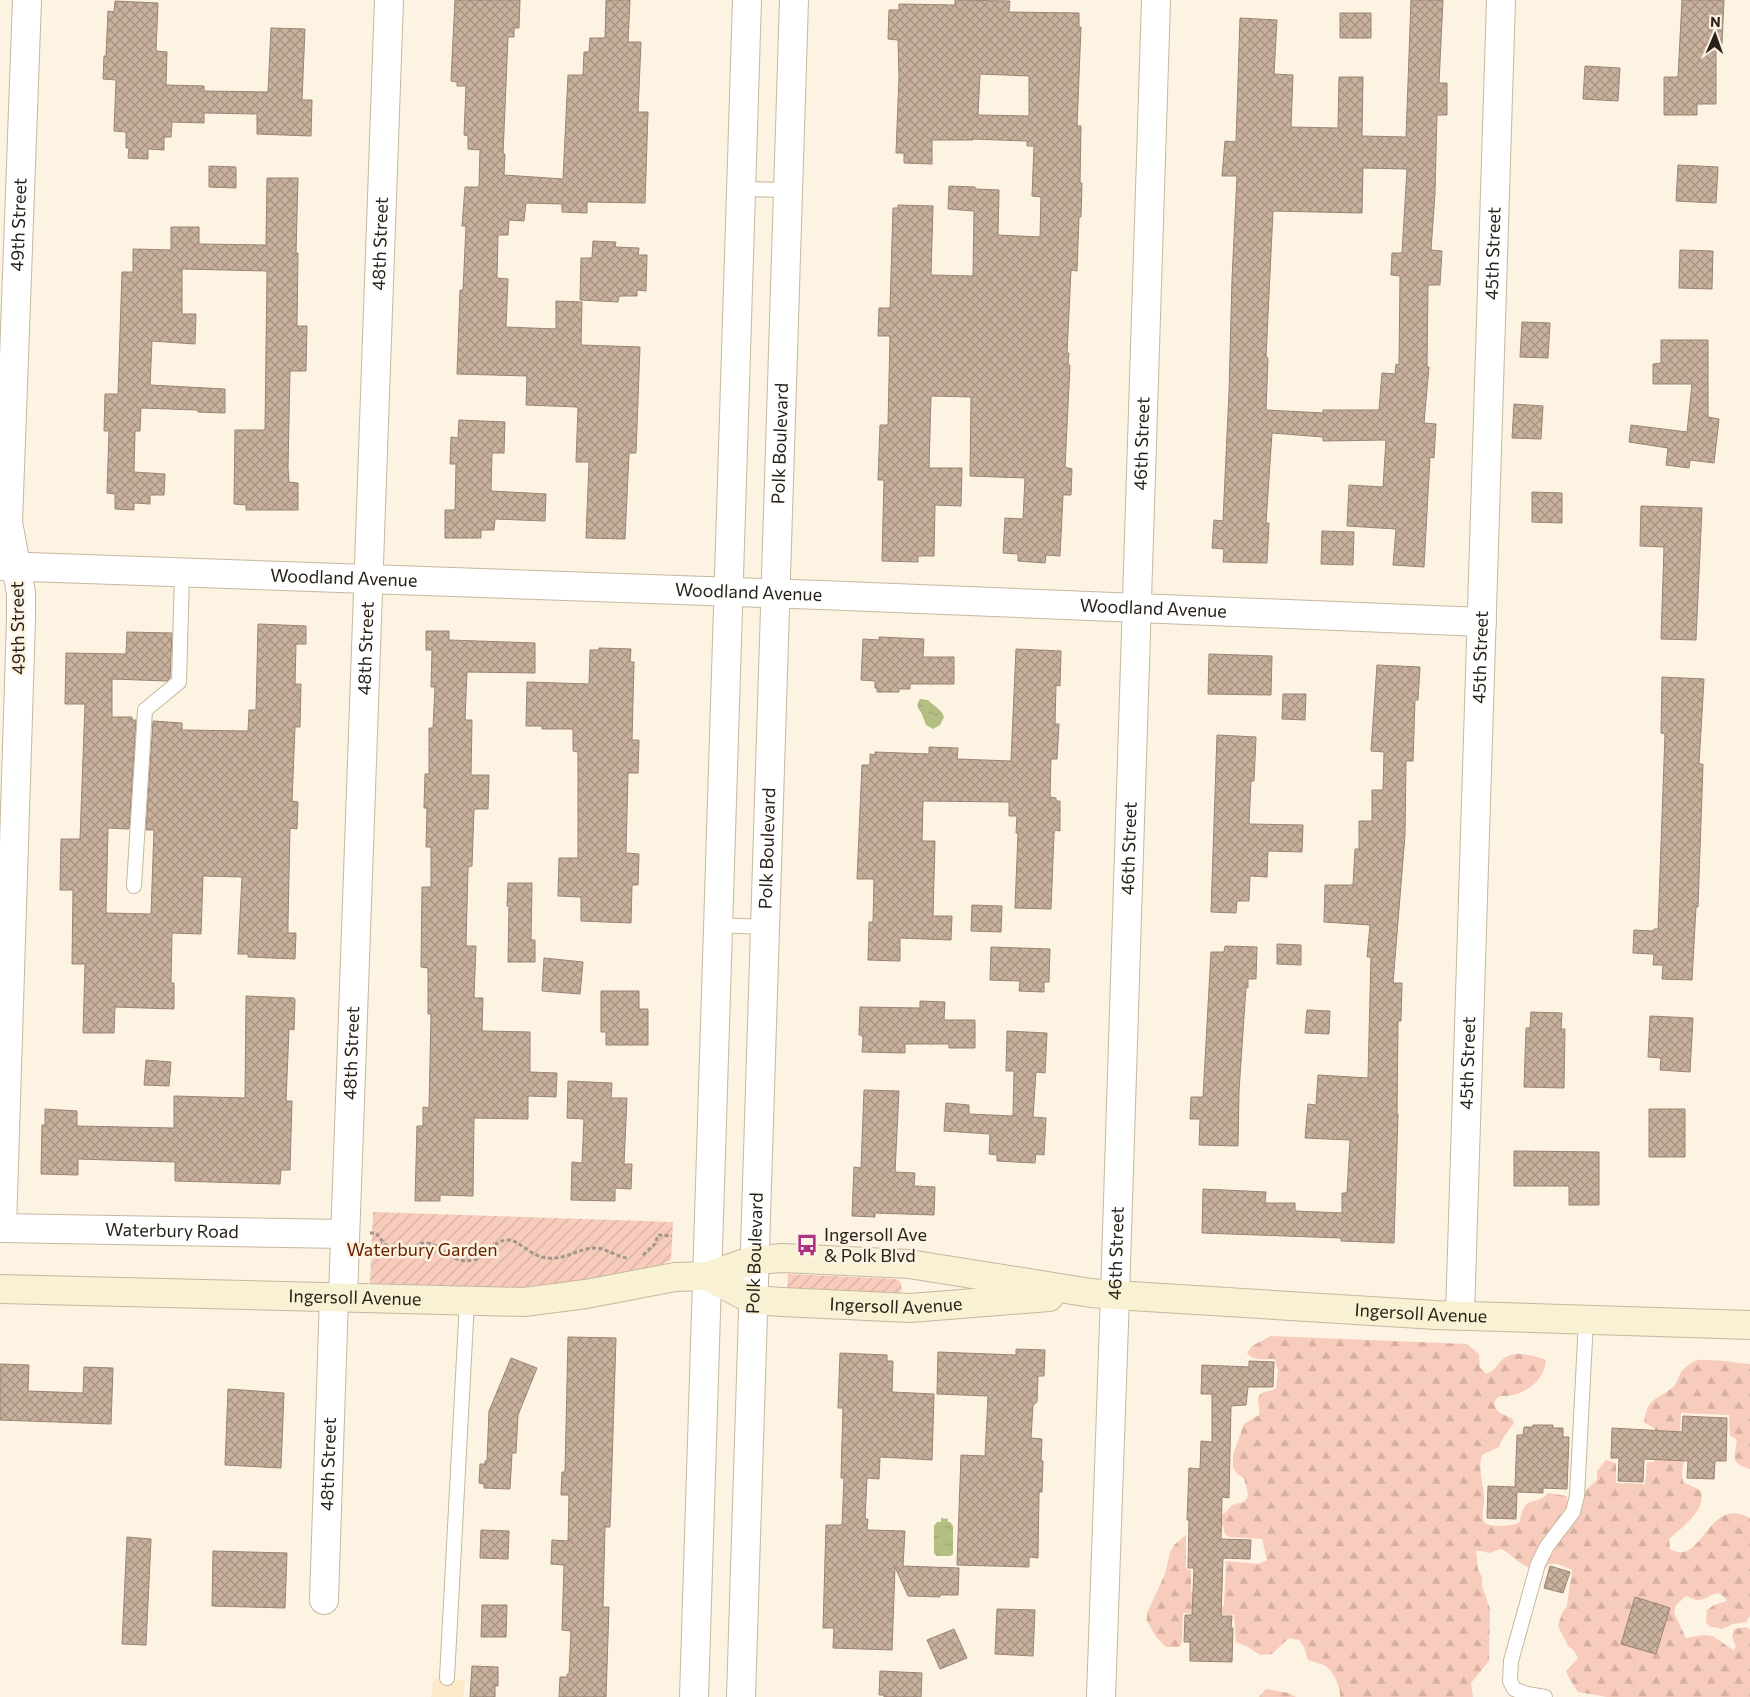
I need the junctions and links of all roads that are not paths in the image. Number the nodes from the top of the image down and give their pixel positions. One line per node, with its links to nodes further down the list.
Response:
1 (27, 0): 9 (street, 49th Street)
2 (389, 0): 12 (street, 48th Street)
3 (747, 0): 7 (street)
4 (794, 0): 8 (street, Polk Boulevard)
5 (1156, 0): 15 (street, 46th Street)
6 (1502, 0): 16 (street, 45th Street)
7 (741, 189): 8 (lane); 13 (street)
8 (788, 190): 14 (street, Polk Boulevard)
9 (4, 519): 10 (street, 49th Street)
10 (7, 566): 11 (street, Woodland Avenue); 20 (street, 49th Street)
11 (182, 573): 12 (street, Woodland Avenue); 17 (lane)
12 (368, 579): 13 (street, Woodland Avenue); 21 (street, 48th Street)
13 (728, 592): 14 (street, Woodland Avenue); 18 (street)
14 (775, 593): 15 (street, Woodland Avenue); 19 (street, Polk Boulevard)
15 (1136, 608): 16 (street, Woodland Avenue); 25 (street, 46th Street)
16 (1482, 622): 29 (street, 45th Street)
17 (134, 886)
18 (718, 925): 19 (lane); 23 (street)
19 (765, 927): 22 (street, Polk Boulevard)
20 (1, 1228): 21 (street, Waterbury Road)
21 (357, 1233): 26 (street, 48th Street)
22 (754, 1260): 23 (main road, Ingersoll Avenue); 25 (main road, Ingersoll Avenue); 28 (street, Polk Boulevard)
23 (707, 1276): 27 (main road, Ingersoll Avenue); 28 (main road, Ingersoll Avenue); 34 (street)
24 (0, 1289): 26 (main road, Ingersoll Avenue)
25 (1103, 1294): 28 (main road, Ingersoll Avenue); 29 (main road, Ingersoll Avenue); 36 (street, 46th Street)
26 (339, 1297): 27 (main road, Ingersoll Avenue); 32 (street, 48th Street)
27 (467, 1300): 33 (lane)
28 (753, 1300): 35 (street, Polk Boulevard)
29 (1460, 1315): 30 (main road, Ingersoll Avenue)
30 (1586, 1320): 31 (main road, Ingersoll Avenue); 37 (lane)
31 (1750, 1325)
32 (324, 1600)
33 (447, 1678)
34 (694, 1697)
35 (741, 1697)
36 (1101, 1697)
37 (1545, 1697)

